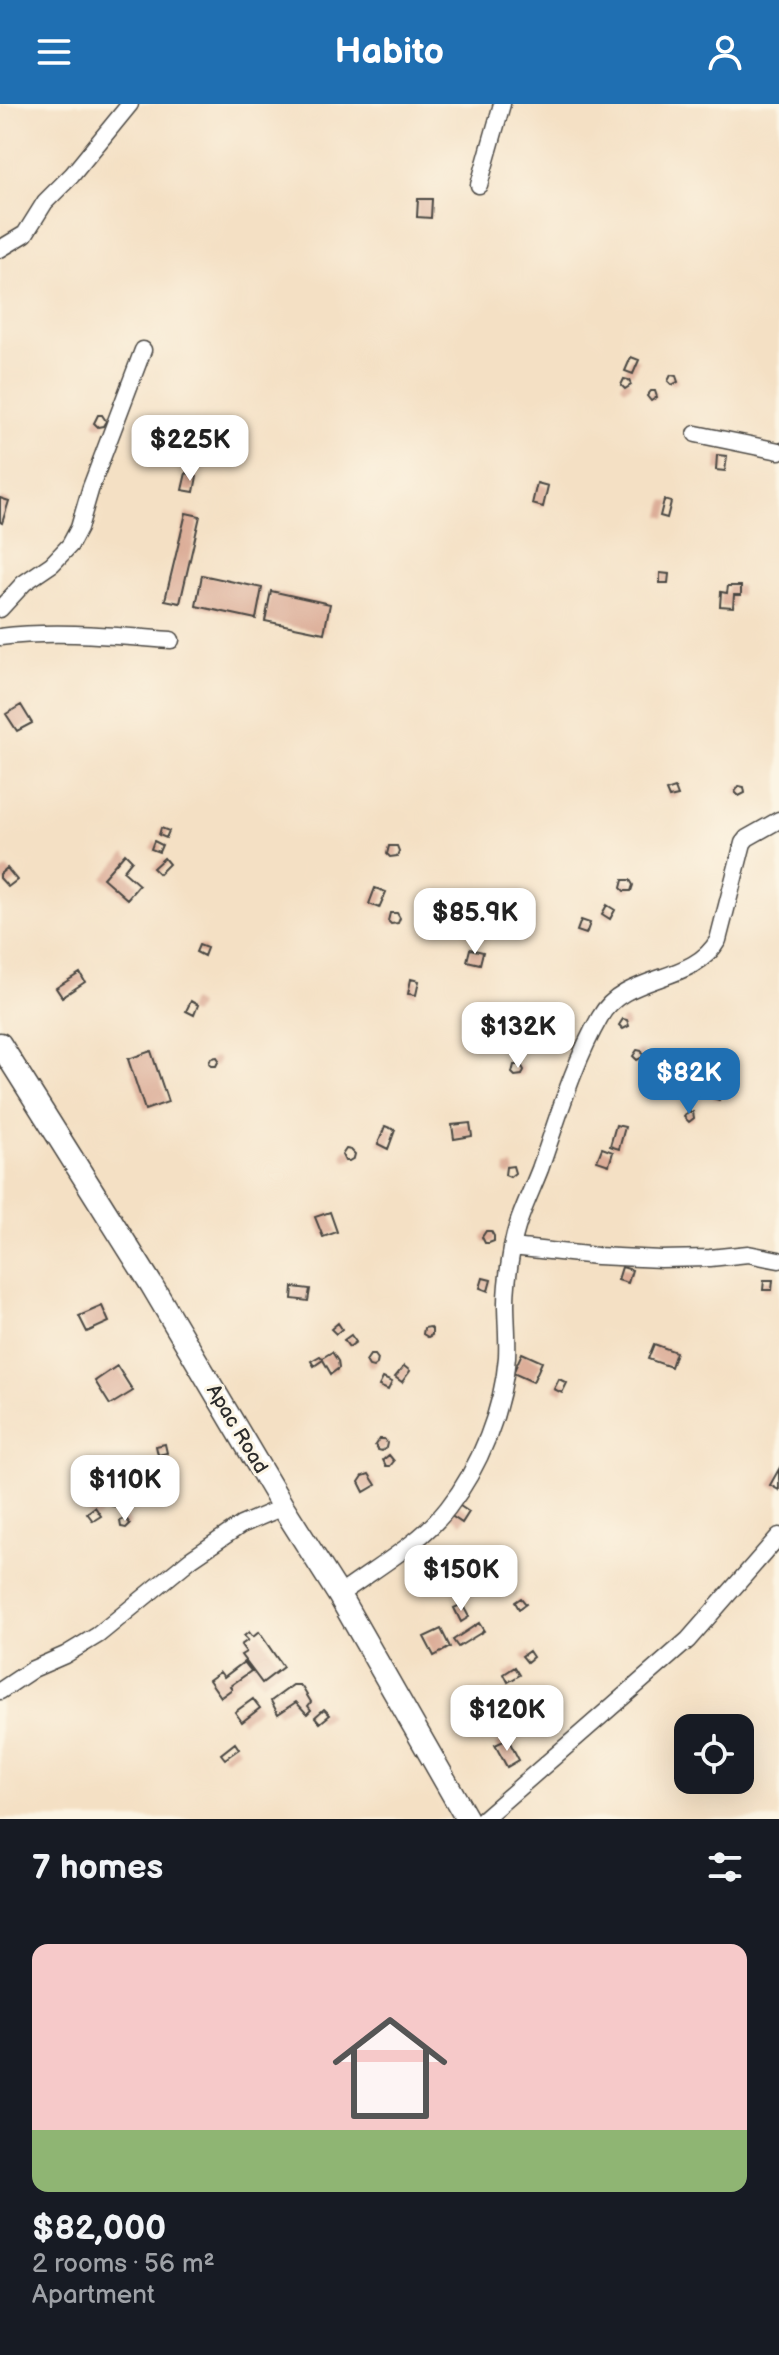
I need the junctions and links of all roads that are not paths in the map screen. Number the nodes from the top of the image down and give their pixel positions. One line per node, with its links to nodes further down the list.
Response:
1 (130, 104): 4 (street)
2 (502, 104): 3 (street)
3 (479, 185)
4 (0, 249)
5 (143, 350): 8 (street)
6 (696, 434): 7 (street)
7 (779, 451)
8 (0, 609)
9 (0, 637): 10 (street)
10 (171, 640)
11 (779, 820): 13 (street)
12 (0, 1044): 15 (main road, Apac Road)
13 (512, 1247): 14 (street); 17 (street)
14 (779, 1260)
15 (283, 1507): 17 (main road, Apac Road); 18 (street)
16 (779, 1536): 20 (street)
17 (339, 1595): 19 (main road, Apac Road)
18 (0, 1691)
19 (467, 1819)
20 (483, 1819)

